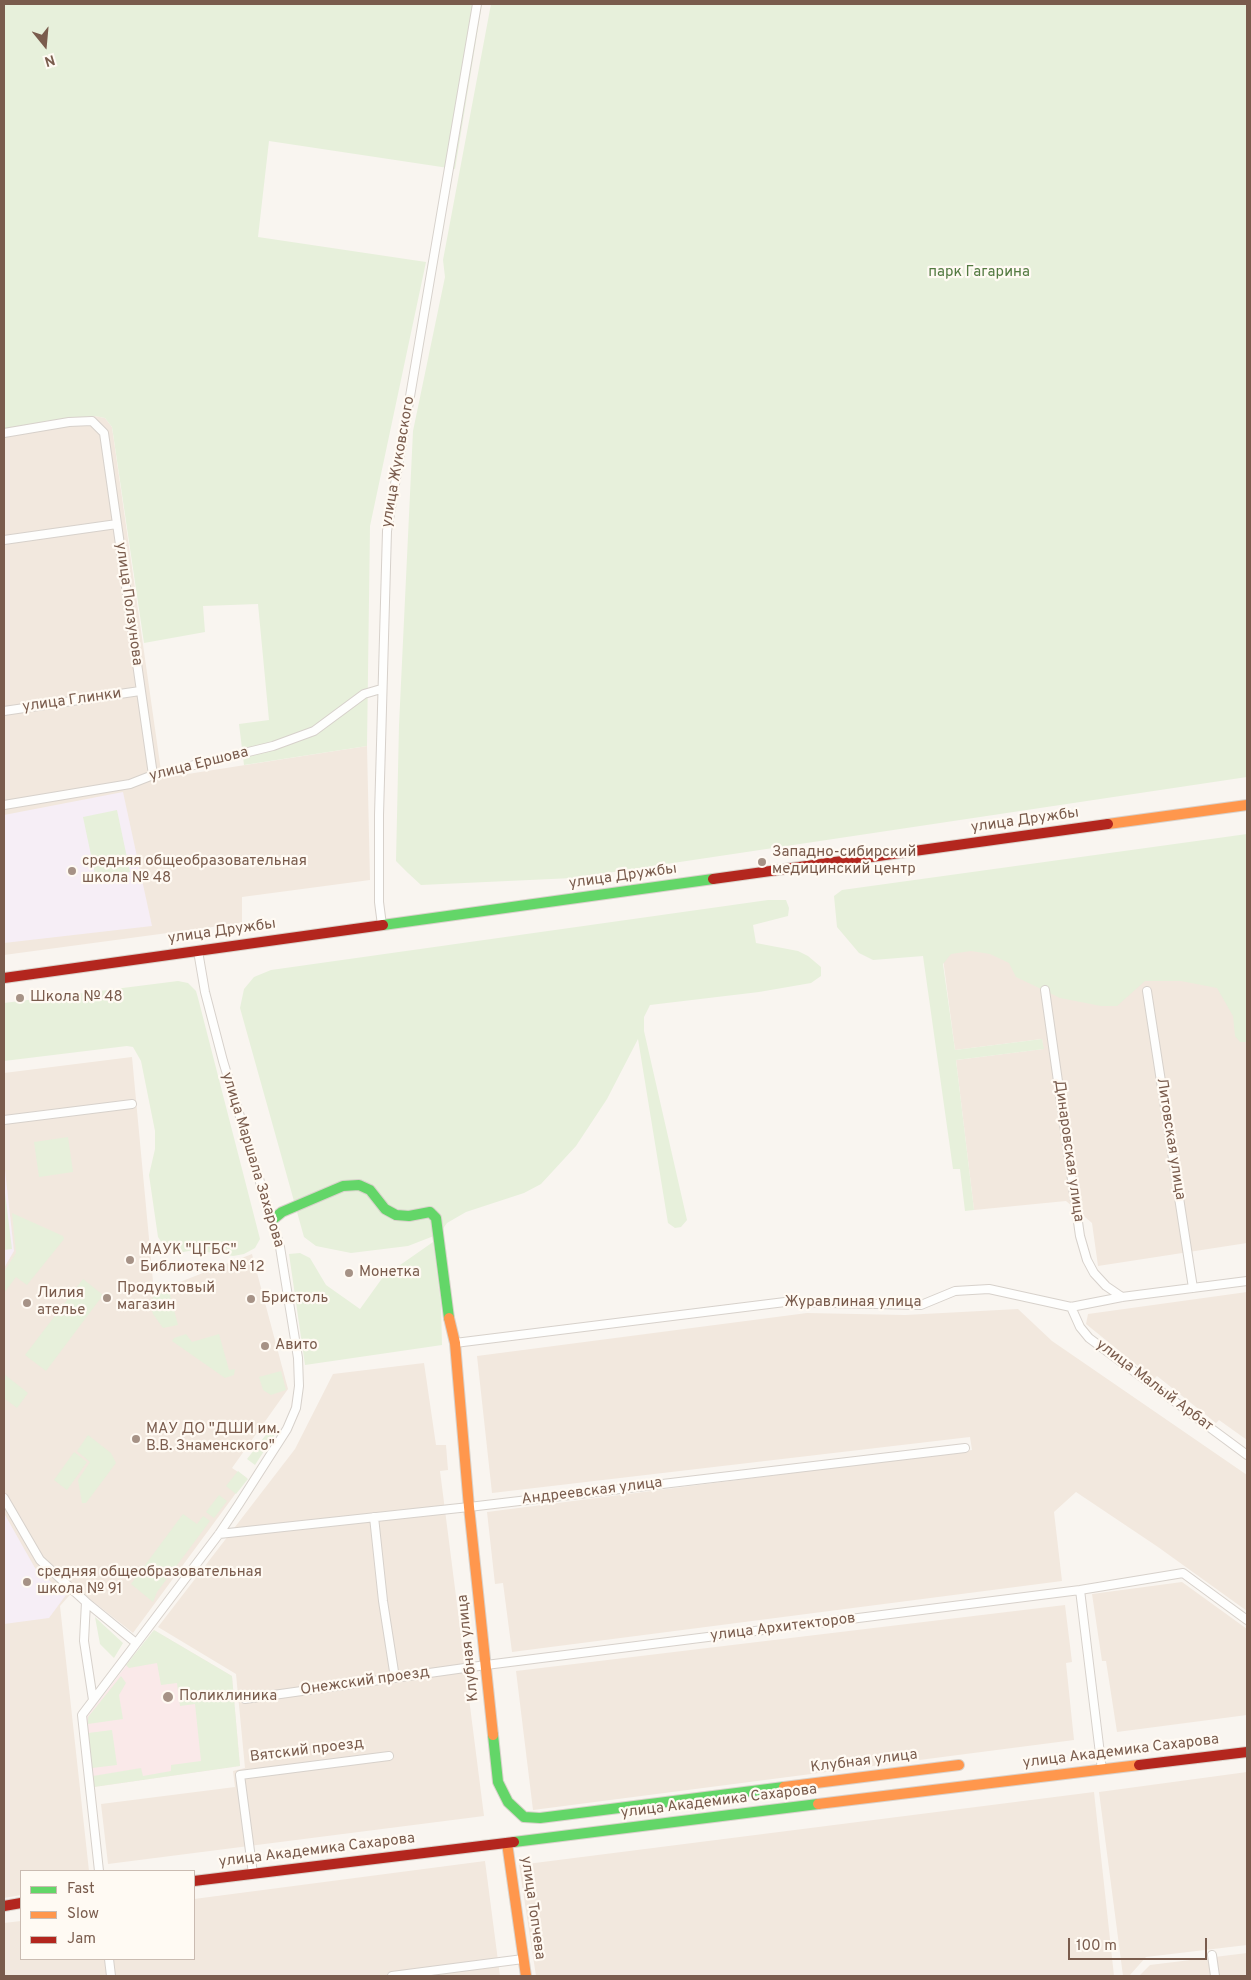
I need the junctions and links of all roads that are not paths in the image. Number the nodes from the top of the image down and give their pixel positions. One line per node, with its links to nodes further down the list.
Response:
1 (477, 4): 5 (street, улица Жуковского)
2 (4, 433): 3 (street, улица Ползунова)
3 (117, 524): 4 (street); 6 (street, улица Ползунова)
4 (4, 540)
5 (381, 689): 8 (street, улица Ершова); 11 (street, улица Жуковского)
6 (140, 691): 7 (street, улица Глинки); 8 (street, улица Ползунова)
7 (4, 711)
8 (154, 775): 9 (street, улица Ершова)
9 (4, 805)
10 (1247, 805): 11 (street, улица Дружбы)
11 (382, 925): 12 (street, улица Дружбы)
12 (198, 951): 13 (street, улица Дружбы); 18 (street, улица Маршала Захарова)
13 (4, 978)
14 (1045, 990): 21 (street, Динаровская улица)
15 (1147, 990): 20 (street, Литовская улица)
16 (132, 1104): 17 (street)
17 (4, 1120)
18 (272, 1220): 23 (street, Клубная улица); 29 (street, улица Маршала Захарова)
19 (1247, 1281): 20 (street, Журавлиная улица)
20 (1193, 1288): 21 (street, Журавлиная улица)
21 (1122, 1297): 22 (street, Журавлиная улица)
22 (1071, 1307): 23 (street, Журавлиная улица); 25 (street, улица Малый Арбат)
23 (455, 1343): 27 (street, Клубная улица)
24 (964, 1448): 27 (street, Андреевская улица)
25 (1247, 1455)
26 (4, 1498): 31 (street)
27 (469, 1507): 28 (street, Андреевская улица); 34 (street, Клубная улица)
28 (374, 1517): 29 (street, Андреевская улица); 35 (street)
29 (219, 1534): 33 (street, улица Маршала Захарова)
30 (1080, 1590): 32 (street, улица Архитекторов); 34 (street, улица Архитекторов); 41 (street)
31 (86, 1602): 33 (street); 37 (street)
32 (1247, 1620)
33 (136, 1643): 37 (street, улица Маршала Захарова)
34 (486, 1665): 35 (street, Онежский проезд); 40 (street, Клубная улица)
35 (395, 1678): 36 (street, Онежский проезд)
36 (245, 1699)
37 (93, 1700): 43 (street, улица Маршала Захарова)
38 (1247, 1752): 41 (street, улица Академика Сахарова)
39 (389, 1756): 44 (street, Вятский проезд)
40 (958, 1765)
41 (1102, 1770): 42 (street, улица Академика Сахарова)
42 (507, 1843): 44 (street, улица Академика Сахарова); 49 (street, улица Топчева)
43 (99, 1870)
44 (253, 1874): 45 (street, улица Академика Сахарова)
45 (195, 1882)
46 (20, 1903): 47 (street)
47 (4, 1906)
48 (1212, 1955): 54 (street)
49 (524, 1959): 52 (street); 53 (street, улица Топчева)
50 (109, 1960): 51 (street)
51 (111, 1976)
52 (392, 1976)
53 (526, 1976)
54 (1214, 1976)

